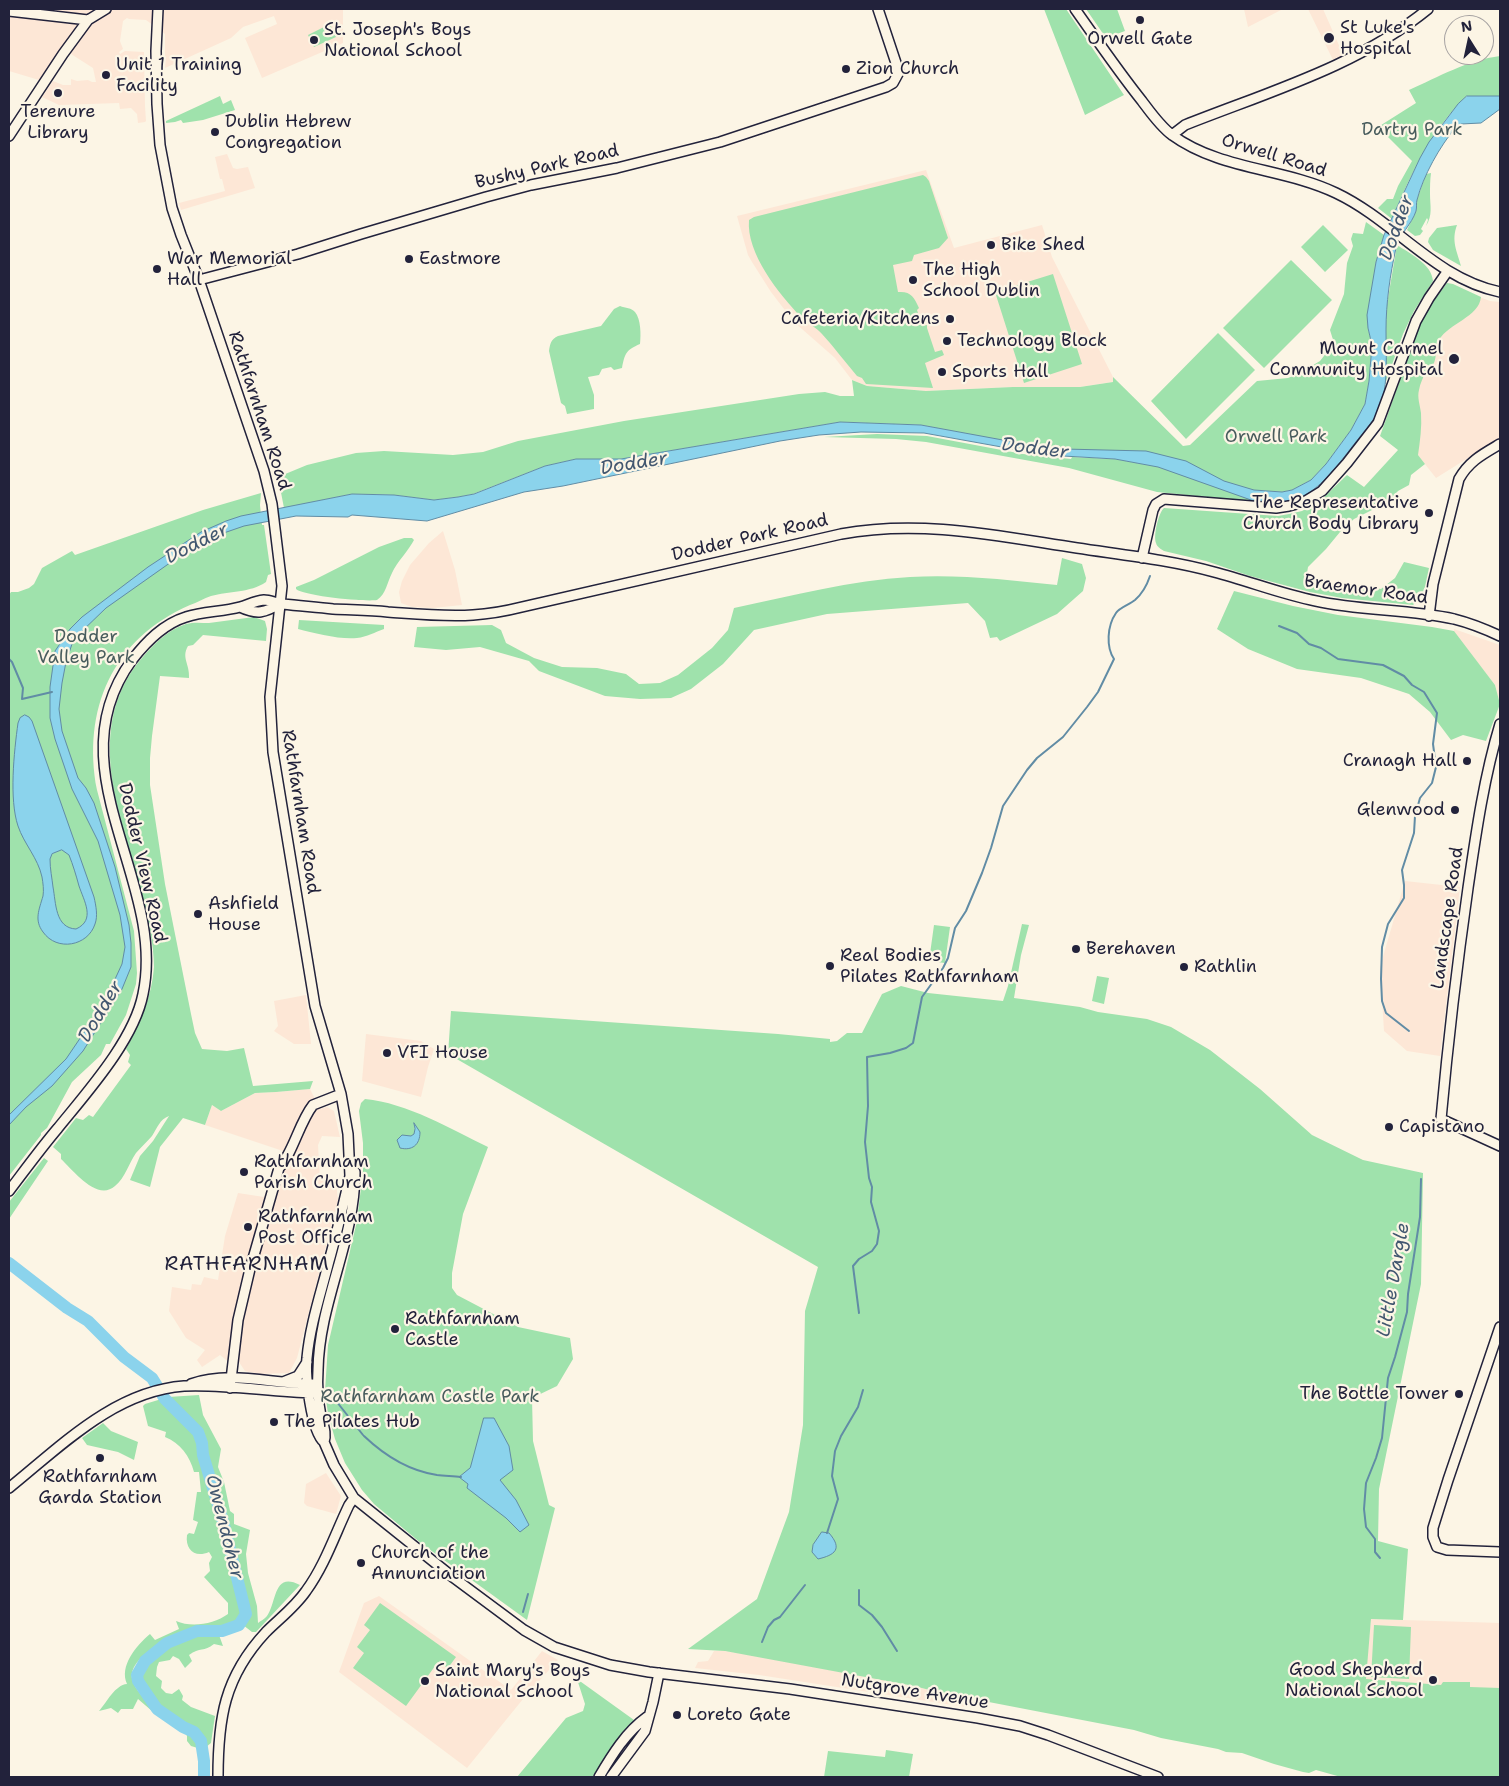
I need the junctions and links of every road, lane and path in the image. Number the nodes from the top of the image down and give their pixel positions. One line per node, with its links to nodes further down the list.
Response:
1 (106, 9): 7 (main road)
2 (158, 9): 11 (main road, Rathfarnham Road)
3 (878, 9): 11 (main road, Bushy Park Road)
4 (1075, 9): 8 (main road, Orwell Road)
5 (1428, 9): 8 (main road)
6 (9, 11): 7 (main road)
7 (88, 20): 9 (main road)
8 (1172, 135): 10 (main road, Orwell Road)
9 (9, 136)
10 (1447, 272): 12 (main road, Orwell Road); 14 (main road)
11 (199, 280): 16 (main road, Rathfarnham Road)
12 (1500, 292)
13 (1500, 444): 17 (main road)
14 (1142, 558): 15 (main road, Dodder Park Road); 16 (main road, Dodder Park Road)
15 (1227, 576): 17 (main road, Braemor Road)
16 (281, 603): 20 (main road, Rathfarnham Road); 22 (main road, Dodder View Road)
17 (1429, 616): 18 (main road, Braemor Road)
18 (1500, 636)
19 (1500, 724): 21 (main road, Landscape Road)
20 (341, 1094): 24 (main road, Rathfarnham Road); 26 (main road); 27 (main road, Rathfarnham Road)
21 (1500, 1146)
22 (9, 1191)
23 (1500, 1327): 30 (main road)
24 (307, 1362): 25 (main road); 27 (main road, Rathfarnham Road)
25 (283, 1382): 26 (main road); 27 (main road)
26 (230, 1383): 27 (main road); 28 (main road)
27 (313, 1388): 29 (main road, Rathfarnham Road)
28 (9, 1488)
29 (354, 1498): 31 (main road, Nutgrove Avenue); 33 (main road)
30 (1500, 1552)
31 (659, 1673): 32 (main road); 36 (main road, Nutgrove Avenue)
32 (647, 1718): 34 (main road); 35 (main road)
33 (218, 1777)
34 (599, 1777)
35 (612, 1777)
36 (1158, 1777)

